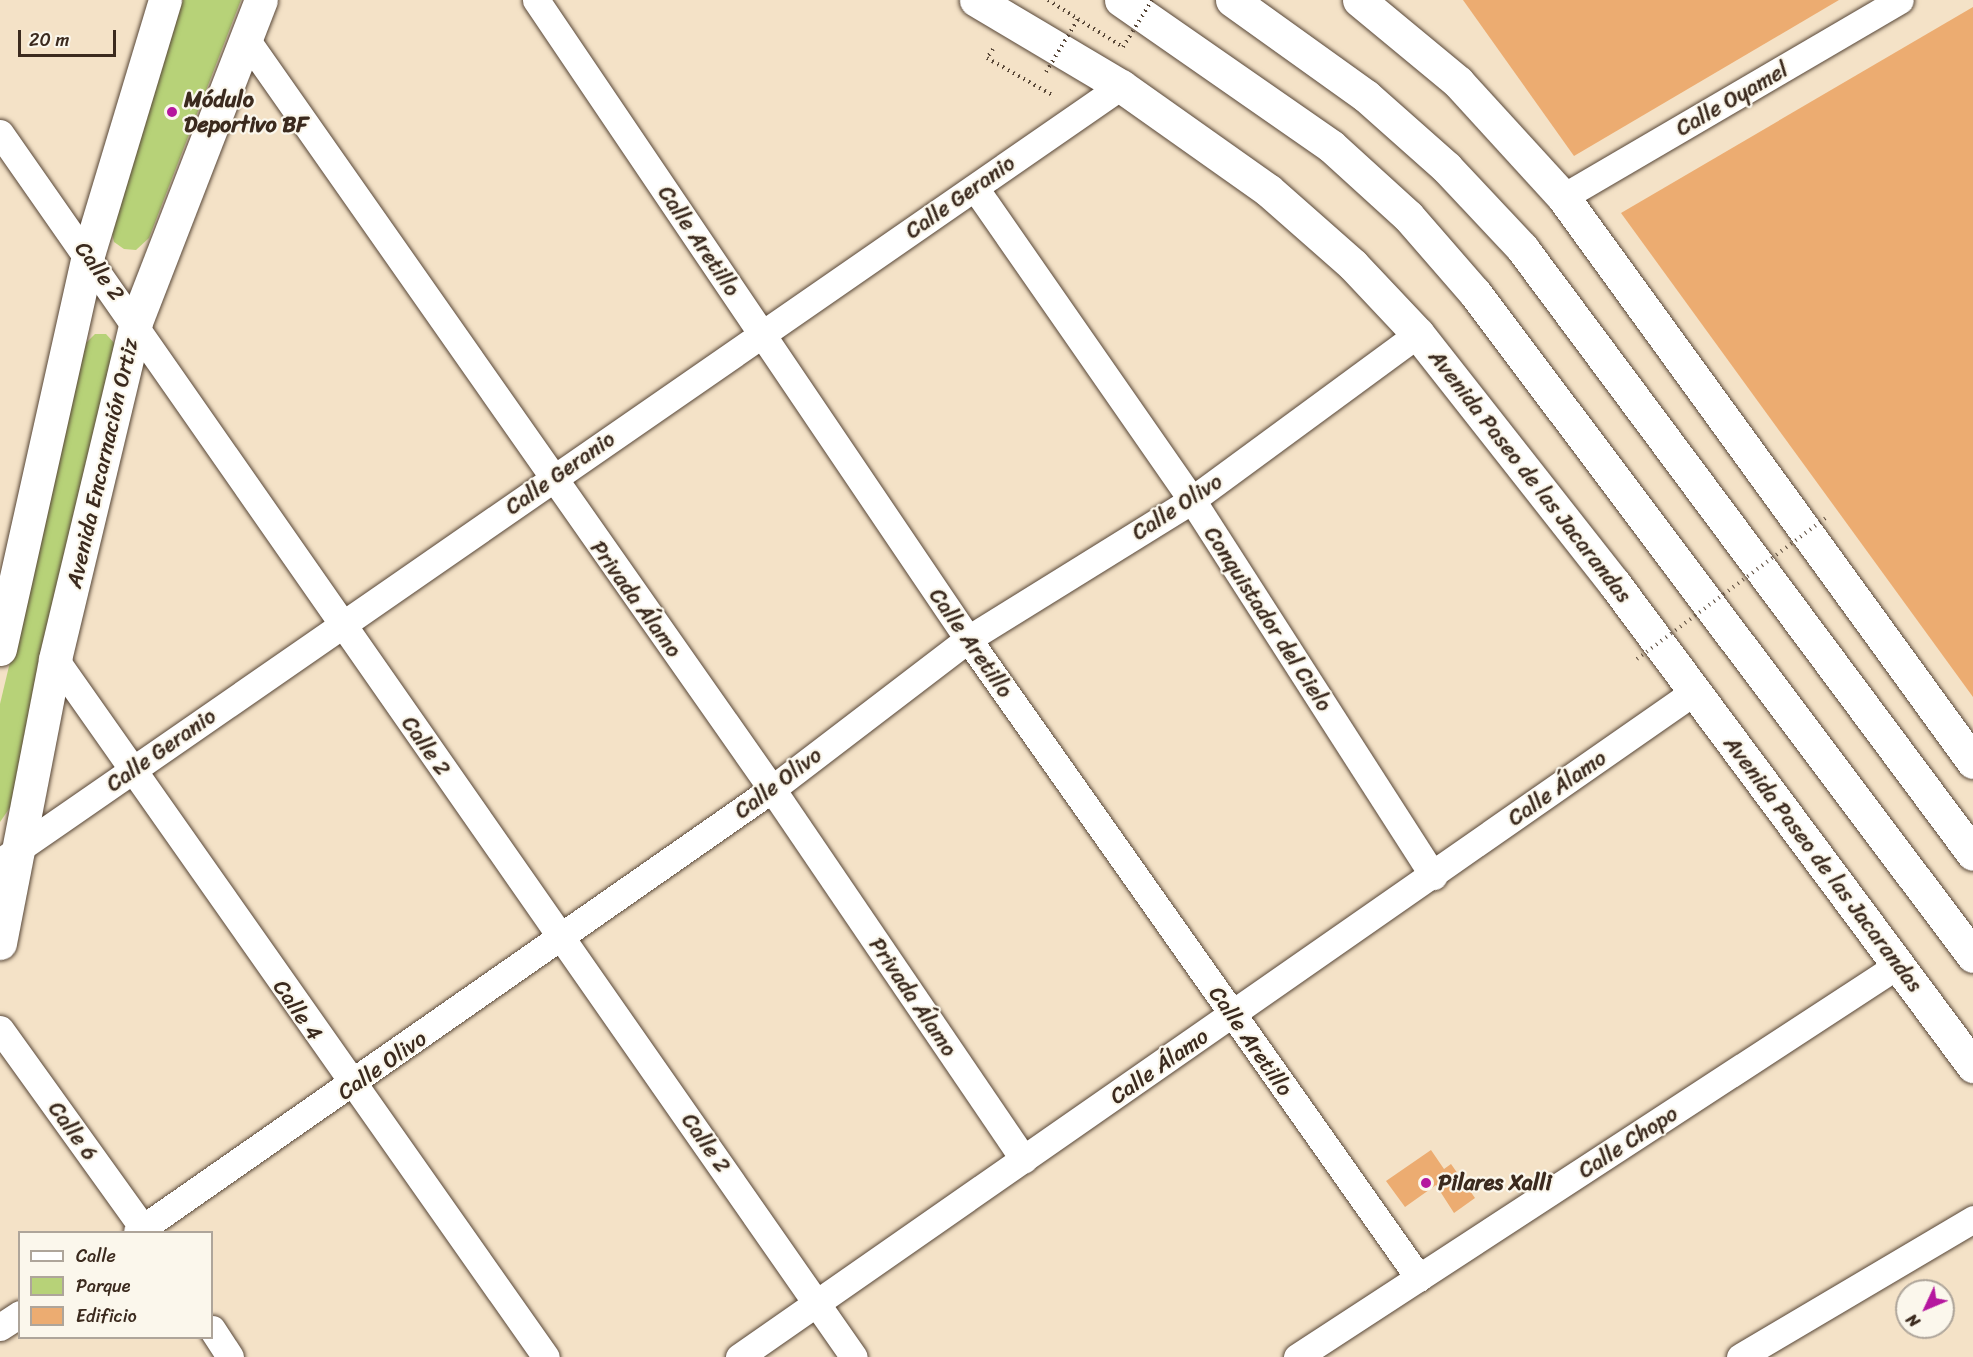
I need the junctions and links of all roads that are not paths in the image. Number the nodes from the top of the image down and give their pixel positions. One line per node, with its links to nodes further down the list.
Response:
1 (165, 0): 16 (main road)
2 (261, 0): 11 (main road, Avenida Encarnación Ortiz)
3 (536, 0): 18 (street, Calle Aretillo)
4 (976, 0): 12 (main road, Avenida Paseo de las Jacarandas)
5 (1121, 0): 36 (main road)
6 (1232, 0): 32 (main road)
7 (1359, 0): 10 (main road)
8 (1384, 0): 10 (street)
9 (1900, 0): 15 (street, Calle Oyamel)
10 (1408, 37): 15 (main road)
11 (246, 39): 17 (main road, Avenida Encarnación Ortiz); 20 (street, Privada Álamo)
12 (1121, 86): 14 (street, Calle Geranio); 19 (main road, Avenida Paseo de las Jacarandas)
13 (0, 133): 16 (street, Calle 2)
14 (975, 188): 18 (street, Calle Geranio); 21 (street, Conquistador del Cielo)
15 (1563, 197): 28 (main road)
16 (88, 255): 17 (street, Calle 2); 22 (main road)
17 (136, 322): 23 (street, Calle 2); 26 (main road, Avenida Encarnación Ortiz)
18 (762, 333): 20 (street, Calle Geranio); 24 (street, Calle Aretillo)
19 (1418, 334): 21 (street, Calle Olivo); 27 (main road, Avenida Paseo de las Jacarandas)
20 (550, 479): 23 (street, Calle Geranio); 30 (street, Privada Álamo)
21 (1192, 500): 24 (street, Calle Olivo); 33 (street, Conquistador del Cielo)
22 (6, 591): 25 (main road)
23 (340, 625): 29 (street, Calle Geranio); 34 (street, Calle 2)
24 (968, 639): 30 (street, Calle Olivo); 38 (street, Calle Aretillo)
25 (0, 649)
26 (55, 659): 29 (street, Calle 4); 31 (main road, Avenida Encarnación Ortiz)
27 (1695, 692): 33 (street, Calle Álamo); 37 (main road, Avenida Paseo de las Jacarandas)
28 (1973, 762)
29 (132, 771): 31 (street, Calle Geranio); 41 (street, Calle 4)
30 (772, 789): 34 (street, Calle Olivo); 42 (street, Privada Álamo)
31 (11, 854): 35 (main road, Avenida Encarnación Ortiz)
32 (1973, 854)
33 (1433, 876): 38 (street, Calle Álamo)
34 (562, 939): 41 (street, Calle Olivo); 46 (street, Calle 2)
35 (0, 943)
36 (1973, 956)
37 (1898, 965): 40 (main road, Avenida Paseo de las Jacarandas); 45 (street, Calle Chopo)
38 (1233, 1015): 42 (street, Calle Álamo); 45 (street, Calle Aretillo)
39 (0, 1029): 44 (street, Calle 6)
40 (1973, 1066)
41 (351, 1087): 44 (street, Calle Olivo); 51 (street, Calle 4)
42 (1024, 1160): 46 (street, Calle Álamo)
43 (1973, 1219): 55 (street)
44 (142, 1231)
45 (1419, 1278): 54 (street, Calle Chopo)
46 (818, 1303): 52 (street, Calle Álamo); 53 (street, Calle 2)
47 (18, 1315): 48 (street)
48 (0, 1328)
49 (213, 1331): 50 (street)
50 (230, 1357)
51 (546, 1357)
52 (739, 1357)
53 (855, 1357)
54 (1297, 1357)
55 (1740, 1357)

